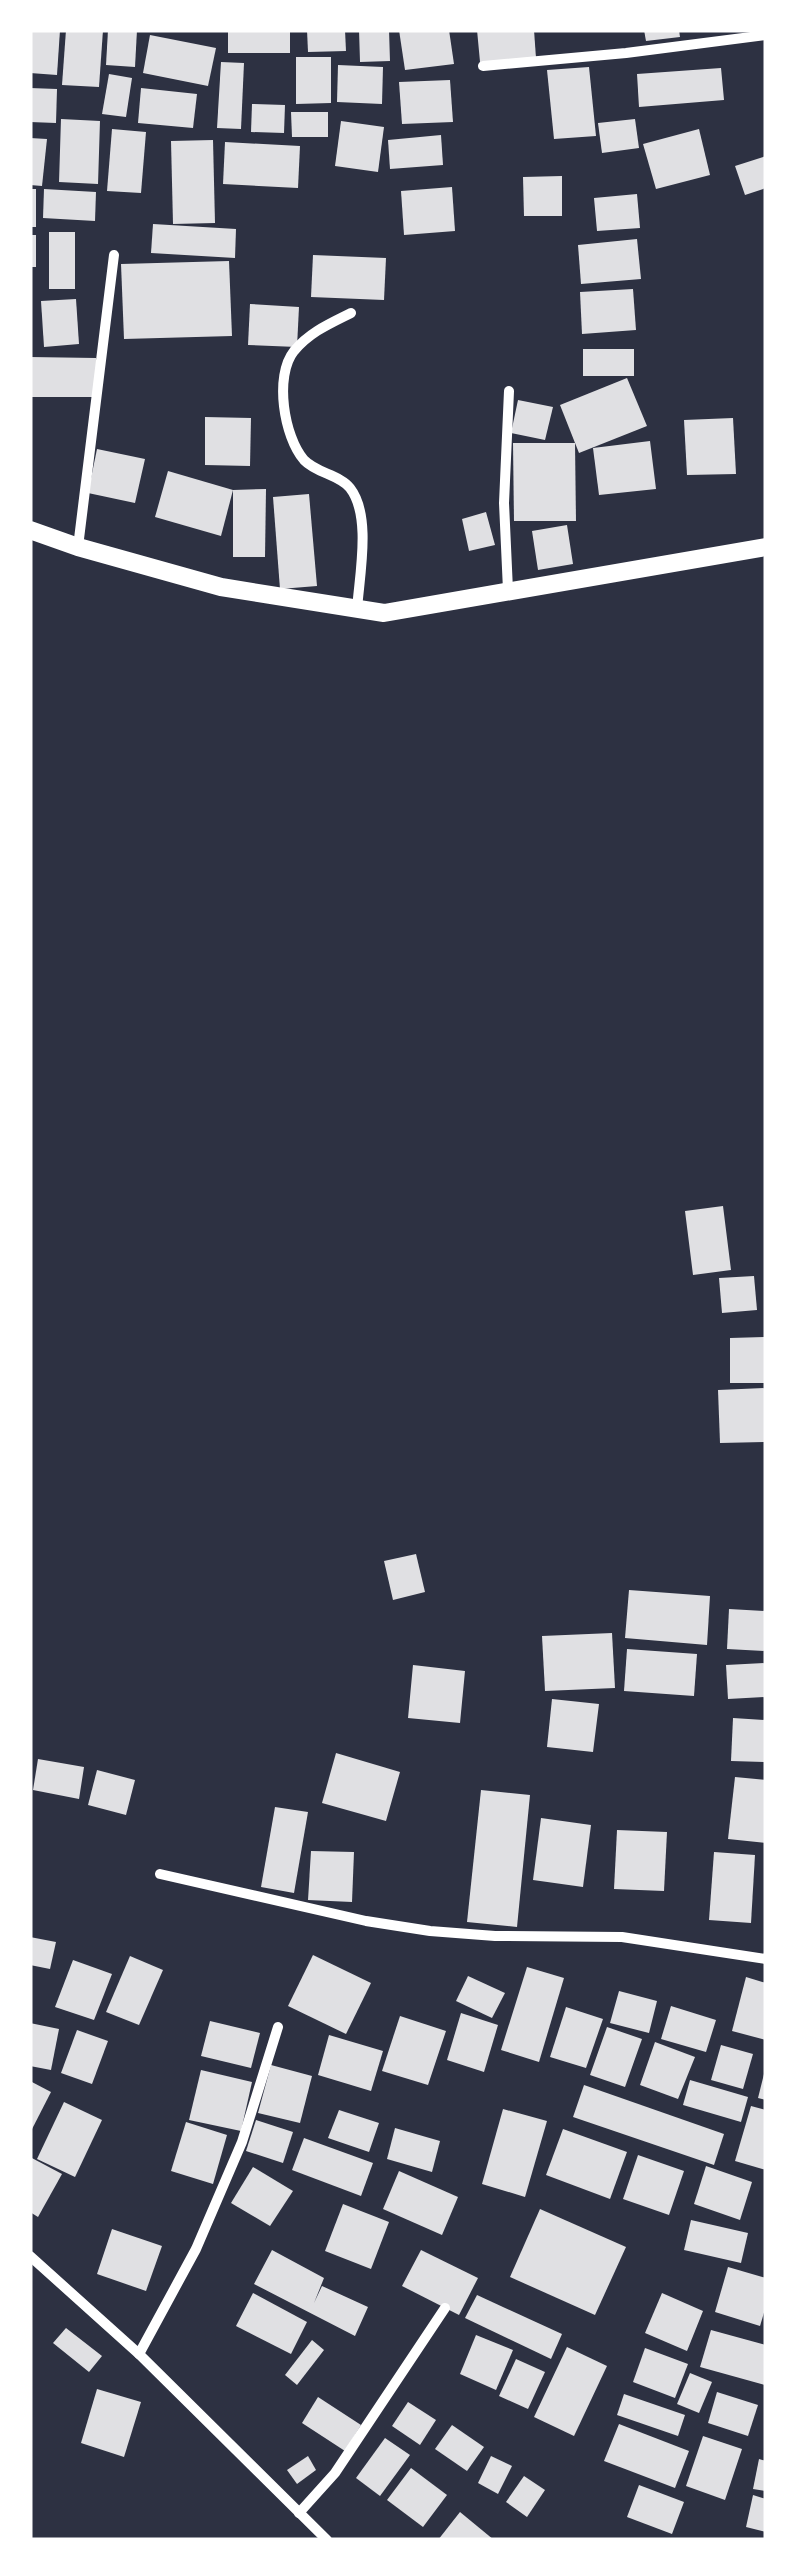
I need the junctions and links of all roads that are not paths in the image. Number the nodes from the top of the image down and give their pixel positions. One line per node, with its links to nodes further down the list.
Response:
1 (766, 35): 2 (street)
2 (483, 66)
3 (114, 255): 8 (street)
4 (351, 313): 10 (street)
5 (510, 391): 9 (street)
6 (30, 530): 8 (street)
7 (766, 547): 9 (street)
8 (78, 548): 10 (street)
9 (508, 590): 10 (street)
10 (356, 611)
11 (160, 1874): 12 (street)
12 (766, 1959)
13 (278, 2027): 16 (street)
14 (30, 2256): 16 (street)
15 (445, 2308): 17 (street)
16 (140, 2354): 17 (street)
17 (299, 2513): 18 (street)
18 (327, 2540)

